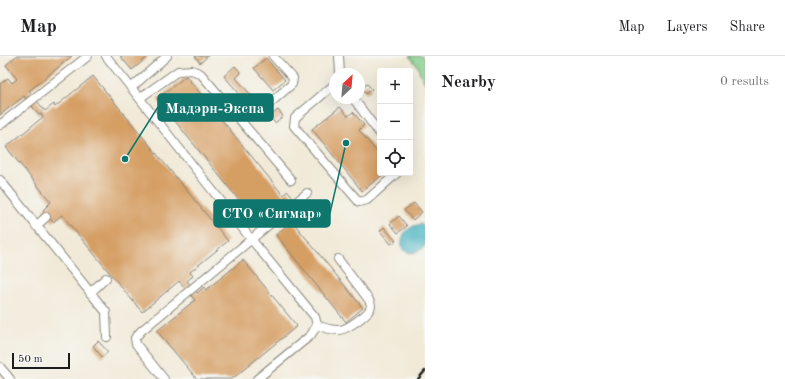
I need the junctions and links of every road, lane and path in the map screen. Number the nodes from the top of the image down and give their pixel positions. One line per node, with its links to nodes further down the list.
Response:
1 (88, 56): 12 (lane)
2 (106, 56): 7 (lane)
3 (167, 56): 7 (lane)
4 (273, 56): 10 (lane)
5 (339, 56): 6 (lane)
6 (340, 68)
7 (131, 88): 9 (lane)
8 (329, 89): 14 (lane)
9 (140, 98): 16 (lane); 20 (lane)
10 (269, 104)
11 (358, 104): 13 (lane)
12 (0, 125)
13 (377, 130)
14 (394, 176)
15 (0, 180): 19 (lane)
16 (291, 180)
17 (307, 193): 20 (lane)
18 (46, 217): 19 (lane)
19 (36, 226): 23 (lane)
20 (251, 239): 24 (lane); 28 (lane)
21 (338, 259): 24 (lane)
22 (106, 278): 23 (lane)
23 (90, 293): 25 (lane)
24 (317, 325): 29 (lane)
25 (107, 337)
26 (0, 367): 27 (lane)
27 (10, 379)
28 (164, 379)
29 (257, 379)

